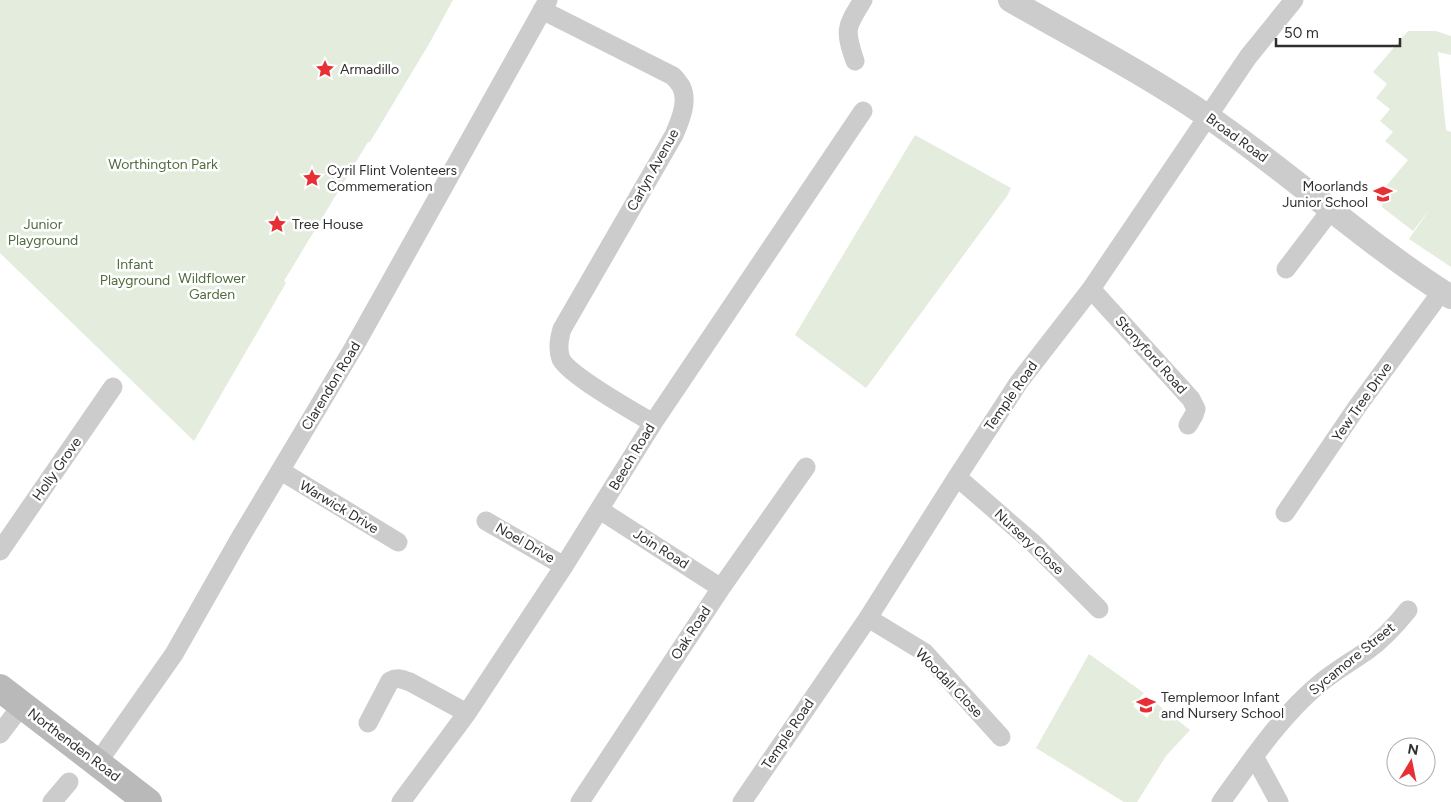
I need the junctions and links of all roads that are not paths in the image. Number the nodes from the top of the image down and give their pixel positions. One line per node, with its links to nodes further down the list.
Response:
1 (863, 0): 5 (street)
2 (1010, 0): 7 (street, Broad Road)
3 (1294, 0): 7 (street, Temple Road)
4 (545, 5): 13 (street, Carlyn Avenue); 16 (street, Clarendon Road)
5 (855, 60)
6 (863, 111): 13 (street, Beech Road)
7 (1208, 116): 8 (street, Broad Road); 10 (street, Temple Road)
8 (1332, 210): 9 (street); 11 (street, Broad Road)
9 (1286, 270)
10 (1091, 289): 14 (street, Stonyford Road); 17 (street, Temple Road)
11 (1446, 294): 19 (street, Yew Tree Drive)
12 (113, 387): 22 (street, Holly Grove)
13 (653, 423): 18 (street, Beech Road)
14 (1188, 425)
15 (806, 467): 24 (street, Oak Road)
16 (280, 471): 21 (street, Warwick Drive); 35 (street, Clarendon Road)
17 (957, 477): 25 (street, Nursery Close); 27 (street, Temple Road)
18 (600, 510): 23 (street, Beech Road); 24 (street, Join Road)
19 (1284, 513)
20 (486, 520): 23 (street, Noel Drive)
21 (398, 542)
22 (0, 551)
23 (564, 566): 30 (street, Beech Road)
24 (722, 588): 40 (street, Oak Road)
25 (1099, 609)
26 (1409, 610): 34 (street, Sycamore Street)
27 (868, 618): 33 (street, Woodall Close); 41 (street, Temple Road)
28 (0, 688): 29 (main road, Northenden Road)
29 (22, 705): 32 (street); 35 (main road, Northenden Road)
30 (467, 714): 31 (street); 39 (street, Beech Road)
31 (368, 723)
32 (0, 734)
33 (1001, 737)
34 (1254, 756): 42 (street, Sycamore Street); 43 (street)
35 (98, 762): 38 (main road, Northenden Road)
36 (69, 782): 37 (street)
37 (52, 802)
38 (148, 802)
39 (401, 802)
40 (580, 802)
41 (742, 802)
42 (1221, 802)
43 (1279, 802)

